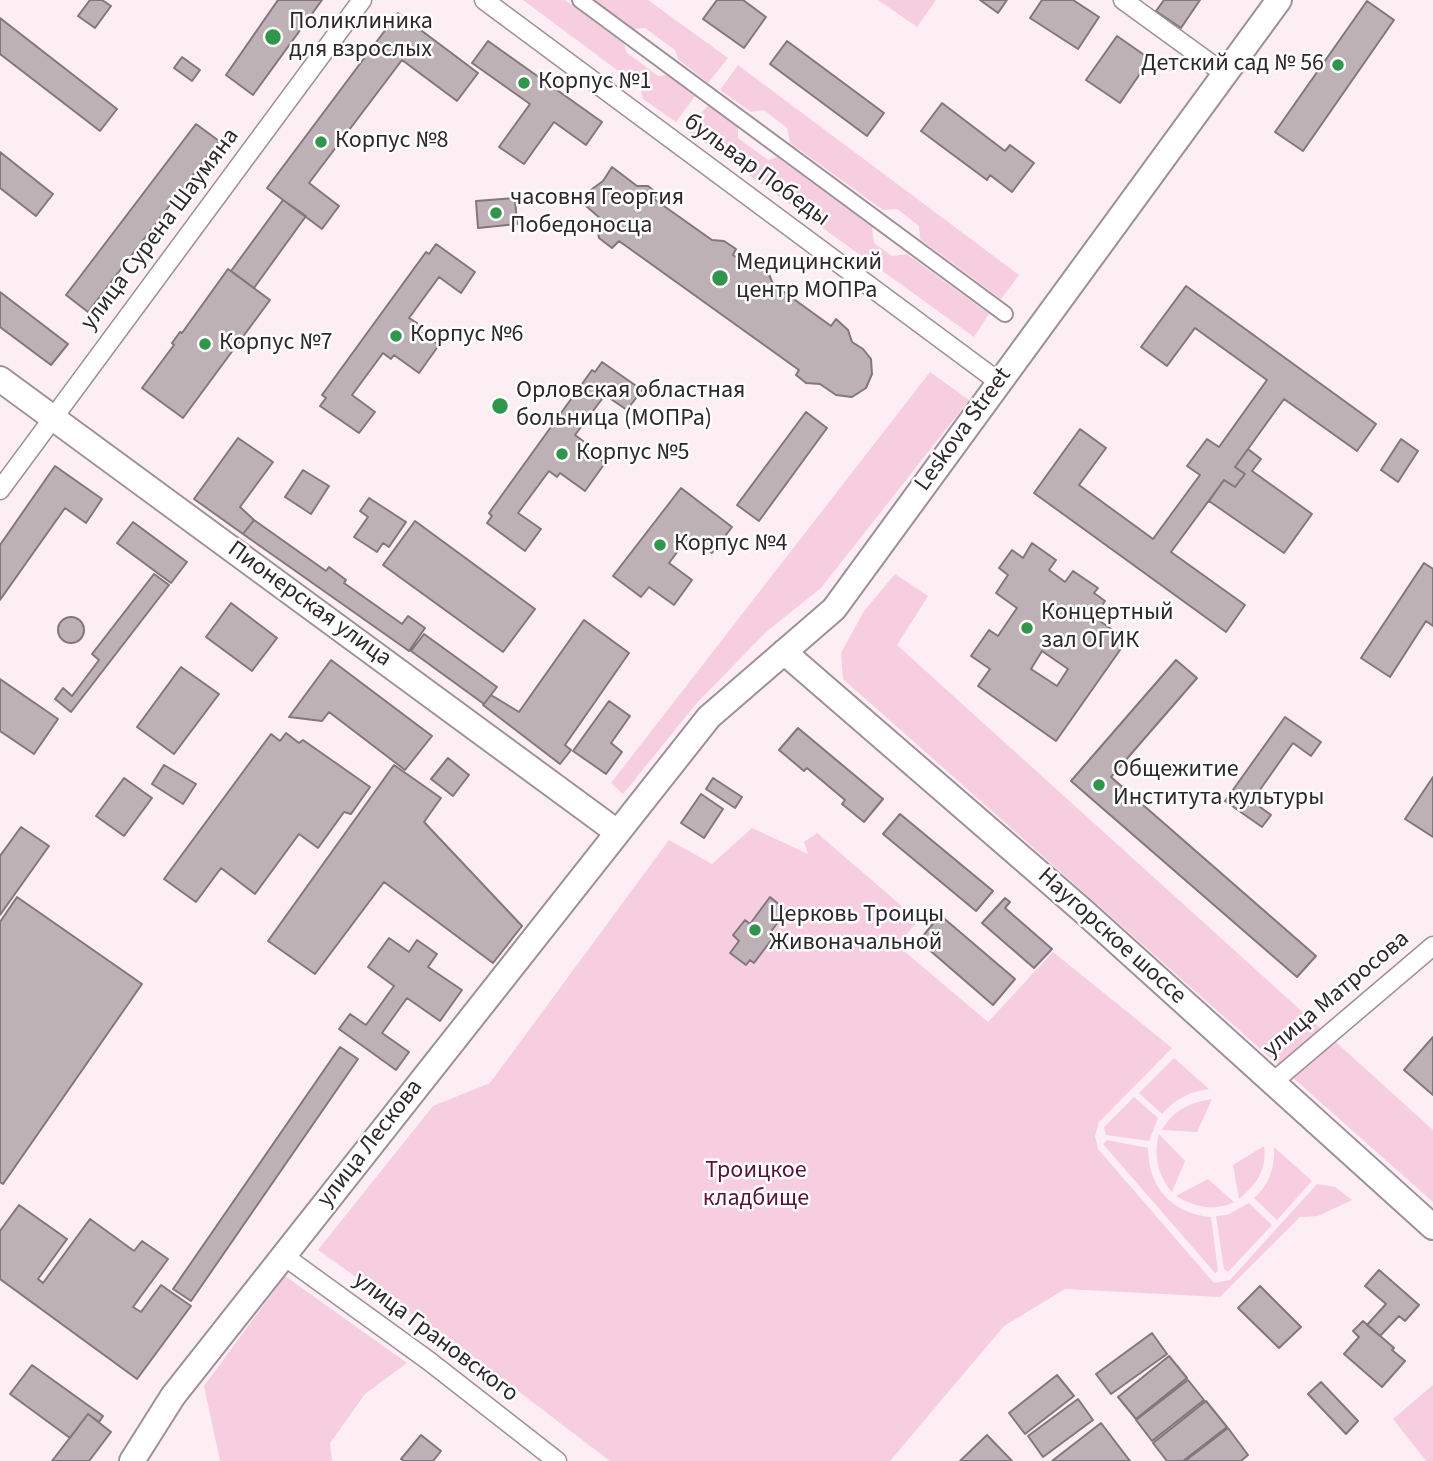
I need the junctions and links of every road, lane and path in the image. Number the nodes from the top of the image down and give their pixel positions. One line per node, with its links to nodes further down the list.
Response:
1 (362, 0): 10 (street, улица Сурена Шаумяна)
2 (484, 0): 9 (street, бульвар Победы)
3 (580, 0): 7 (street, бульвар Победы)
4 (1123, 0): 6 (street)
5 (1279, 0): 6 (main road, Leskova Street)
6 (1225, 74): 9 (main road, Leskova Street)
7 (1005, 314)
8 (0, 379): 10 (main road, Пионерская улица)
9 (999, 382): 12 (main road, Leskova Street)
10 (53, 417): 11 (street, улица Сурена Шаумяна); 13 (main road, Пионерская улица)
11 (0, 490)
12 (784, 652): 13 (main road, Leskova Street); 15 (main road, Наугорское шоссе)
13 (617, 832): 17 (main road, улица Лескова)
14 (1433, 946): 15 (street, улица Матросова)
15 (1273, 1082): 16 (main road, Наугорское шоссе)
16 (1433, 1227)
17 (284, 1256): 18 (main road, улица Лескова); 19 (street, улица Грановского)
18 (132, 1461)
19 (557, 1461)

